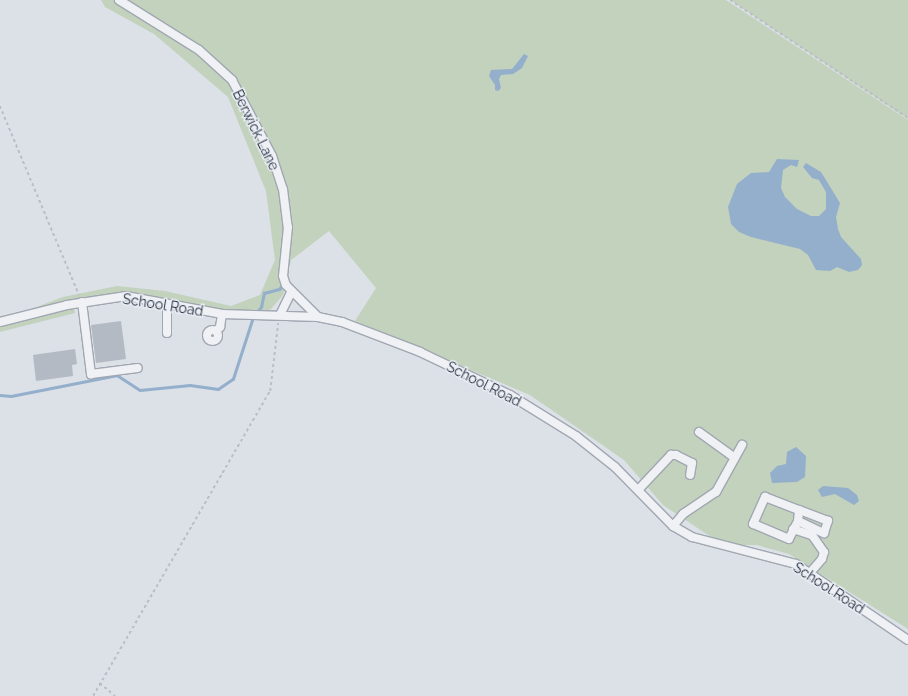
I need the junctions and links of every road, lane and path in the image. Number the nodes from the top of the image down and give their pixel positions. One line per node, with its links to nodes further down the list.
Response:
1 (120, 0): 5 (street, Berwick Lane)
2 (730, 0): 4 (path)
3 (0, 106): 6 (path)
4 (908, 118)
5 (291, 292): 9 (street); 10 (street, Berwick Lane)
6 (82, 302): 7 (street, School Road); 11 (street, School Road); 14 (street)
7 (167, 304): 8 (street, School Road); 13 (street)
8 (222, 314): 9 (street, School Road); 12 (street)
9 (280, 315): 10 (street, School Road); 26 (path)
10 (318, 317): 19 (street, School Road)
11 (0, 322)
12 (216, 331)
13 (167, 333)
14 (138, 368)
15 (699, 432): 17 (street)
16 (742, 444): 17 (street)
17 (735, 458): 22 (street)
18 (690, 475): 19 (street)
19 (639, 489): 22 (street, School Road)
20 (800, 510): 21 (street); 21 (street); 23 (street)
21 (798, 521): 23 (street)
22 (673, 526): 24 (street, School Road)
23 (793, 529): 24 (street)
24 (810, 574): 25 (street, School Road)
25 (908, 640)
26 (100, 683): 27 (path); 28 (path)
27 (93, 696)
28 (115, 696)

